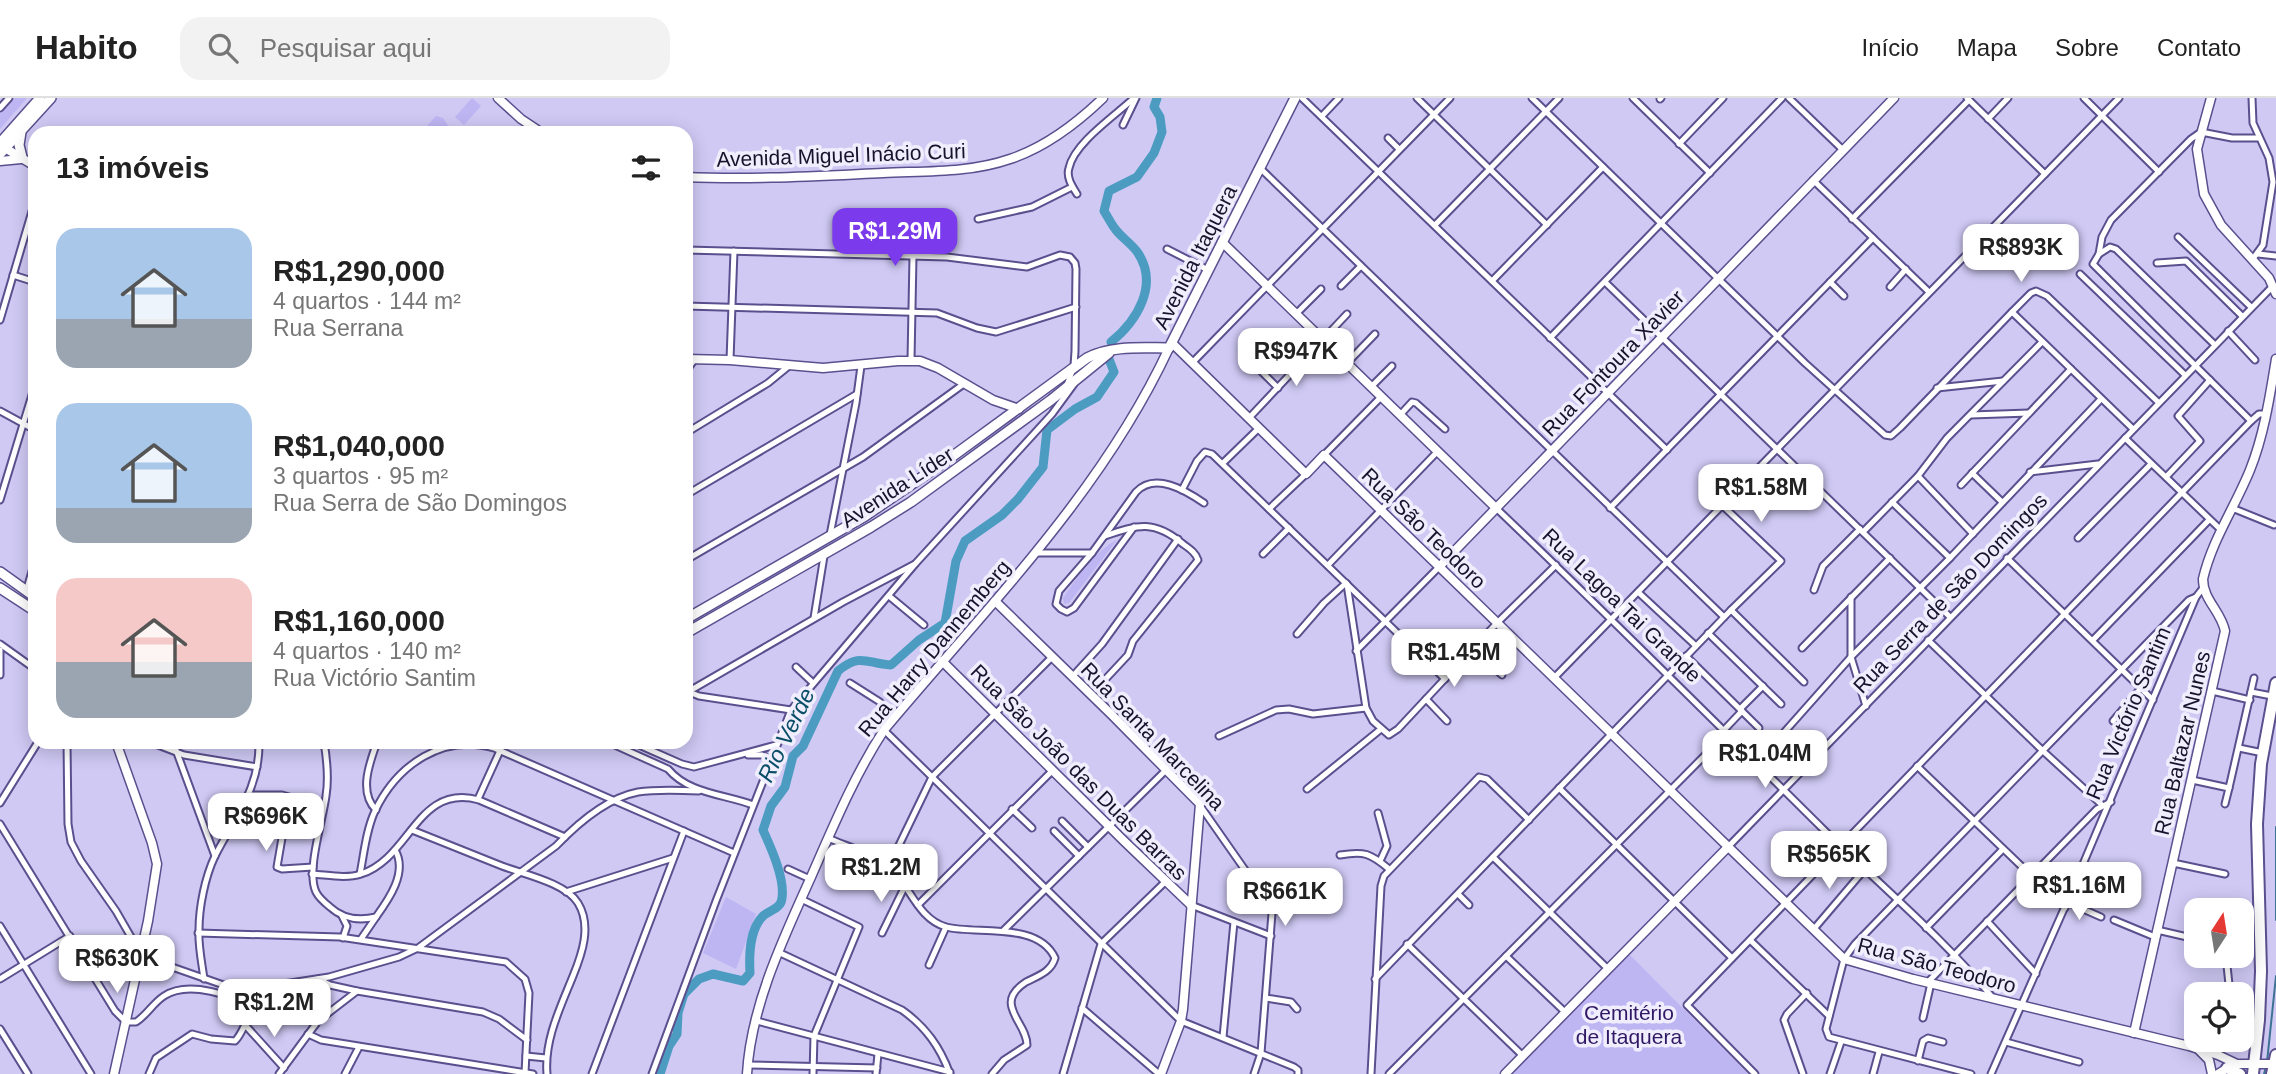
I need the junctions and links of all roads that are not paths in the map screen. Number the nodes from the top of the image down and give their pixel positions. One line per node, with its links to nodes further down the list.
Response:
1 (9, 98): 25 (street)
2 (40, 98): 40 (main road)
3 (51, 98): 33 (main road)
4 (498, 98): 32 (main road)
5 (1103, 98): 50 (main road, Avenida Miguel Inácio Curi)
6 (1135, 98): 31 (street); 52 (street)
7 (1295, 98): 44 (main road, Avenida Itaquera)
8 (1302, 98): 28 (street)
9 (1339, 98): 28 (street)
10 (1417, 98): 27 (street)
11 (1450, 98): 27 (street)
12 (1532, 98): 26 (street)
13 (1559, 98): 26 (street)
14 (1633, 98): 37 (street)
15 (1723, 98): 37 (street)
16 (1782, 98): 48 (street)
17 (1789, 98): 39 (street)
18 (1894, 98): 39 (main road, Rua Fontoura Xavier)
19 (2008, 98): 30 (street)
20 (2084, 98): 29 (street)
21 (2119, 98): 29 (street)
22 (2211, 98): 34 (main road)
23 (2252, 98): 36 (street)
24 (1968, 99): 30 (street); 56 (street)
25 (0, 108)
26 (1545, 112): 43 (street); 45 (street)
27 (1434, 114): 38 (street); 45 (street)
28 (1322, 116): 46 (street)
29 (2102, 116): 47 (street); 49 (street)
30 (1988, 119): 49 (street)
31 (1123, 125)
32 (531, 126)
33 (22, 131): 40 (main road); 41 (main road)
34 (2201, 132): 36 (street); 47 (street); 71 (main road)
35 (1388, 138): 38 (street)
36 (2259, 138): 53 (street)
37 (1679, 144): 48 (street)
38 (1399, 149): 46 (street)
39 (1843, 150): 51 (main road, Rua Fontoura Xavier)
40 (2, 154): 41 (main road)
41 (23, 158): 42 (main road)
42 (28, 161)
43 (1603, 167): 57 (street); 60 (street)
44 (1259, 168): 61 (street); 64 (main road, Avenida Itaquera)
45 (1491, 169): 59 (street); 60 (street)
46 (1378, 171): 59 (street); 61 (street)
47 (2159, 172): 68 (street)
48 (1710, 173): 57 (street)
49 (2045, 173): 88 (street)
50 (693, 177)
51 (1813, 180): 56 (street); 78 (main road, Rua Fontoura Xavier)
52 (1072, 187): 54 (street); 55 (street)
53 (2274, 192): 71 (street)
54 (1077, 194)
55 (978, 219)
56 (1852, 219): 63 (street)
57 (1661, 224): 78 (street); 81 (street)
58 (28, 225): 77 (street)
59 (1435, 225): 80 (street)
60 (1547, 225): 80 (street)
61 (1322, 229): 73 (street); 83 (street)
62 (2178, 237): 93 (street)
63 (1873, 238): 75 (street); 82 (street)
64 (1222, 242): 74 (main road, Avenida Itaquera); 83 (main road, Rua Lagoa Tai Grande)
65 (1167, 249): 74 (street)
66 (693, 250): 67 (street)
67 (734, 251): 69 (street); 91 (street)
68 (2099, 254): 107 (street); 121 (street)
69 (914, 256): 92 (street); 94 (street)
70 (2276, 256): 71 (street)
71 (2255, 257): 87 (main road)
72 (2157, 263): 98 (street)
73 (1361, 266): 84 (street); 160 (street)
74 (1208, 270): 108 (main road, Avenida Itaquera)
75 (1906, 270): 85 (street); 88 (street)
76 (2080, 274): 124 (street)
77 (13, 275): 79 (street); 99 (street)
78 (1718, 279): 102 (street); 103 (main road, Rua Fontoura Xavier)
79 (28, 280)
80 (1492, 281): 104 (street)
81 (1605, 282): 103 (street); 104 (street)
82 (1830, 282): 89 (street); 102 (street)
83 (1266, 285): 96 (main road, Rua Lagoa Tai Grande); 115 (street)
84 (1341, 286)
85 (1890, 287)
86 (1321, 289): 96 (street)
87 (2275, 290): 93 (street, Rua Serra de São Domingos)
88 (1929, 292): 133 (street)
89 (1844, 296)
90 (693, 306): 91 (street)
91 (731, 307): 94 (street); 113 (street)
92 (1076, 307): 94 (street); 117 (street)
93 (2251, 307): 98 (street, Rua Serra de São Domingos)
94 (912, 312): 114 (street)
95 (2012, 312): 106 (street); 132 (street); 140 (street)
96 (1296, 314): 105 (main road, Rua Lagoa Tai Grande)
97 (1347, 314): 105 (street)
98 (2242, 316): 100 (street, Rua Serra de São Domingos)
99 (0, 320)
100 (2228, 331): 107 (street, Rua Serra de São Domingos); 111 (street)
101 (1376, 334): 116 (street)
102 (1776, 335): 133 (street); 134 (street)
103 (1662, 337): 134 (street); 136 (main road, Rua Fontoura Xavier)
104 (1550, 338): 136 (street)
105 (1323, 340): 116 (main road, Rua Lagoa Tai Grande); 131 (street)
106 (2042, 342): 122 (street); 127 (street)
107 (2214, 345): 121 (street, Rua Serra de São Domingos)
108 (1170, 346): 109 (main road, Avenida Itaquera); 115 (main road); 197 (main road, Rua Harry Dannemberg)
109 (1113, 350): 117 (main road, Avenida Itaquera); 125 (main road, Avenida Líder)
110 (693, 359): 113 (main road)
111 (2255, 359)
112 (2276, 359): 145 (main road, Rua Victório Santim)
113 (730, 360): 118 (main road)
114 (911, 360): 119 (main road); 128 (main road)
115 (1192, 363): 148 (main road)
116 (1347, 363): 130 (main road, Rua Lagoa Tai Grande)
117 (1076, 364): 125 (street); 129 (street); 142 (main road, Avenida Itaquera)
118 (790, 365): 119 (main road); 152 (street)
119 (861, 366): 135 (street)
120 (1392, 366): 130 (street)
121 (2195, 366): 124 (street, Rua Serra de São Domingos); 126 (street)
122 (2071, 369): 138 (street); 144 (street)
123 (1261, 371): 131 (street)
124 (2185, 375): 140 (street, Rua Serra de São Domingos)
125 (1080, 376): 129 (main road, Avenida Líder); 139 (street)
126 (2210, 380): 149 (street); 170 (street)
127 (2003, 381): 132 (street); 147 (street)
128 (965, 383): 142 (main road); 165 (street)
129 (1067, 387): 139 (street); 196 (main road, Avenida Líder)
130 (1371, 387): 137 (main road, Rua Lagoa Tai Grande)
131 (1278, 388): 148 (street)
132 (1937, 388): 133 (street)
133 (1835, 391): 157 (street)
134 (1721, 393): 157 (street); 158 (street)
135 (858, 394): 165 (street); 172 (street)
136 (1607, 394): 158 (street); 160 (main road, Rua Fontoura Xavier)
137 (1381, 397): 146 (main road, Rua Lagoa Tai Grande); 161 (street)
138 (2101, 399): 155 (street); 166 (street)
139 (1062, 401): 204 (street)
140 (2158, 402): 155 (street, Rua Serra de São Domingos)
141 (28, 408): 150 (street)
142 (1019, 409): 193 (main road, Avenida Líder)
143 (0, 411): 150 (street)
144 (2029, 413): 147 (street); 168 (street)
145 (2265, 414): 149 (street); 182 (main road, Rua Victório Santim)
146 (1400, 415): 154 (street); 159 (main road, Rua Lagoa Tai Grande)
147 (1971, 415): 169 (street)
148 (1249, 418): 153 (main road)
149 (2251, 421): 174 (street)
150 (23, 424): 151 (street); 175 (street)
151 (28, 426)
152 (693, 428)
153 (1259, 428): 162 (street); 167 (main road)
154 (1445, 429)
155 (2133, 429): 156 (street, Rua Serra de São Domingos)
156 (2125, 438): 163 (street, Rua Serra de São Domingos); 164 (street)
157 (1779, 449): 179 (street); 189 (street)
158 (1667, 450): 181 (street)
159 (1438, 451): 180 (main road, Rua Lagoa Tai Grande); 184 (street)
160 (1552, 452): 180 (main road, Rua Fontoura Xavier); 181 (street)
161 (1324, 455): 167 (main road); 184 (main road, Rua São Teodoro)
162 (1223, 464): 173 (street); 183 (street)
163 (2098, 464): 166 (street); 203 (street, Rua Serra de São Domingos)
164 (2151, 464): 170 (street); 194 (street)
165 (843, 469): 193 (street); 200 (street)
166 (2030, 472): 177 (street)
167 (1306, 474): 183 (street)
168 (1972, 474): 171 (street); 177 (street)
169 (1918, 476): 176 (street); 191 (street)
170 (2166, 477): 174 (street)
171 (1961, 485)
172 (693, 490)
173 (1181, 490): 178 (street); 192 (street)
174 (2182, 493): 185 (street); 223 (street)
175 (0, 500)
176 (1892, 502): 189 (street); 202 (street)
177 (2002, 502): 191 (street)
178 (1204, 503)
179 (1723, 506): 205 (street); 222 (street)
180 (1496, 508): 207 (street, Rua Lagoa Tai Grande); 208 (main road, Rua Fontoura Xavier)
181 (1610, 508): 205 (street)
182 (2232, 508): 186 (street); 190 (main road, Rua Victório Santim)
183 (1269, 509): 188 (street)
184 (1381, 511): 206 (street); 208 (main road, Rua São Teodoro)
185 (2209, 520): 190 (street); 236 (street)
186 (2274, 525)
187 (1134, 527): 192 (street); 195 (street); 198 (street)
188 (1289, 528): 199 (street); 206 (street)
189 (1861, 530): 201 (street); 214 (street)
190 (2221, 530): 212 (main road, Rua Victório Santim)
191 (1973, 534): 202 (street)
192 (1105, 536): 198 (street)
193 (829, 537): 224 (main road, Avenida Líder)
194 (2078, 538)
195 (1178, 540): 253 (street); 261 (street)
196 (825, 553): 227 (street); 232 (main road, Avenida Líder)
197 (1036, 553): 198 (street); 220 (main road, Rua Harry Dannemberg)
198 (1092, 553)
199 (1263, 554)
200 (693, 556)
201 (1890, 558): 211 (street); 218 (street)
202 (1950, 558): 211 (street)
203 (2007, 558): 223 (street); 226 (street, Rua Serra de São Domingos)
204 (916, 563): 217 (street); 227 (street)
205 (1668, 563): 215 (street); 225 (street)
206 (1328, 565): 210 (street)
207 (1556, 565): 228 (street, Rua Lagoa Tai Grande); 230 (street)
208 (1439, 567): 229 (street, Rua Fontoura Xavier); 230 (main road, Rua São Teodoro)
209 (4, 575): 216 (main road)
210 (1346, 583): 229 (street); 234 (street); 242 (street)
211 (1920, 587): 226 (street); 245 (street)
212 (2203, 587): 219 (street, Rua Victório Santim); 265 (main road, Rua Baltazar Nunes)
213 (0, 588): 221 (main road)
214 (1814, 590)
215 (1639, 592): 228 (street); 238 (street)
216 (28, 593)
217 (889, 596): 231 (street); 259 (street)
218 (1851, 597): 239 (street); 245 (street)
219 (2196, 597): 249 (street); 270 (street, Rua Victório Santim)
220 (995, 601): 244 (main road, Rua Santa Marcelina); 246 (main road, Rua Harry Dannemberg)
221 (28, 606)
222 (1731, 610): 225 (street); 257 (street)
223 (2065, 614): 236 (street); 268 (street)
224 (693, 615)
225 (1724, 617): 233 (street)
226 (1950, 617): 235 (street, Rua Serra de São Domingos)
227 (814, 618): 263 (street)
228 (1611, 619): 250 (street, Rua Lagoa Tai Grande); 254 (street)
229 (1385, 622): 242 (street, Rua Fontoura Xavier); 256 (street)
230 (1497, 624): 240 (street); 254 (main road, Rua São Teodoro)
231 (924, 625)
232 (693, 626)
233 (1709, 633): 238 (street); 262 (street)
234 (1297, 634)
235 (1928, 640): 268 (street); 274 (street, Rua Serra de São Domingos)
236 (2094, 640): 249 (street)
237 (0, 644): 247 (street)
238 (1696, 646): 243 (street)
239 (1802, 648)
240 (1473, 649): 252 (street); 256 (street)
241 (0, 650): 251 (street)
242 (1356, 651): 275 (street)
243 (1686, 656): 250 (street); 277 (street)
244 (1052, 657): 253 (main road, Rua Santa Marcelina); 278 (street)
245 (1851, 657): 274 (street); 309 (street)
246 (943, 661): 278 (main road, Rua São João das Duas Barras); 279 (main road, Rua Harry Dannemberg)
247 (28, 664)
248 (796, 667): 259 (street)
249 (2122, 669): 264 (street); 304 (street)
250 (1669, 674): 286 (street, Rua Lagoa Tai Grande); 287 (street)
251 (0, 675)
252 (1502, 675)
253 (1073, 676): 313 (main road, Rua Santa Marcelina)
254 (1554, 678): 287 (main road, Rua São Teodoro)
255 (2254, 678): 266 (street)
256 (1445, 679): 269 (street)
257 (1804, 682)
258 (2276, 682): 272 (highway)
259 (813, 683): 276 (street)
260 (850, 683): 279 (street)
261 (1100, 685)
262 (1763, 686): 273 (street); 277 (street)
263 (693, 688)
264 (2141, 688): 270 (street); 282 (street)
265 (2212, 691): 271 (street); 315 (main road, Rua Baltazar Nunes)
266 (2251, 692): 271 (street); 272 (street)
267 (693, 693): 276 (street)
268 (1985, 697): 304 (street); 310 (street)
269 (1426, 699): 281 (street); 284 (street)
270 (2152, 700): 325 (street, Rua Victório Santim)
271 (2250, 700): 290 (street)
272 (2272, 703): 280 (main road); 306 (highway)
273 (1781, 704)
274 (1866, 706): 320 (street, Rua Serra de São Domingos)
275 (1366, 708): 284 (street); 288 (street)
276 (791, 710): 289 (street)
277 (1741, 710): 283 (street); 286 (street)
278 (996, 714): 312 (main road, Rua São João das Duas Barras); 314 (street)
279 (894, 718): 285 (main road, Rua Harry Dannemberg)
280 (2276, 720)
281 (1447, 721)
282 (2113, 721)
283 (1759, 728)
284 (1381, 729): 318 (street)
285 (884, 730): 314 (street); 345 (main road, Rua Harry Dannemberg)
286 (1725, 731): 309 (street, Rua Lagoa Tai Grande); 319 (street)
287 (1611, 734): 316 (street); 319 (main road, Rua São Teodoro)
288 (1219, 736)
289 (776, 745): 307 (street); 308 (street)
290 (2239, 748): 306 (street); 317 (street)
291 (34, 749): 326 (street)
292 (67, 749): 409 (street)
293 (118, 749): 409 (main road)
294 (167, 749): 305 (street)
295 (176, 749): 305 (street)
296 (258, 749): 311 (street)
297 (326, 749): 361 (street)
298 (375, 749): 332 (street)
299 (442, 749): 332 (street)
300 (497, 749): 303 (street)
301 (624, 749): 321 (street)
302 (648, 749): 307 (street)
303 (500, 750): 323 (street); 324 (street)
304 (2043, 751): 330 (street); 336 (street)
305 (177, 753): 311 (street); 354 (street)
306 (2263, 753): 465 (highway)
307 (738, 756): 308 (street)
308 (771, 759): 329 (street)
309 (1757, 763): 320 (street, Rua Lagoa Tai Grande)
310 (1917, 766): 336 (street); 347 (street)
311 (257, 767): 322 (street)
312 (1052, 770): 331 (street); 338 (main road, Rua São João das Duas Barras)
313 (1166, 770): 327 (main road, Rua Santa Marcelina); 338 (street)
314 (932, 777): 343 (street); 360 (street)
315 (2192, 780): 317 (street); 359 (main road, Rua Baltazar Nunes)
316 (1559, 788): 334 (street); 346 (street)
317 (2229, 788): 328 (street)
318 (1307, 789)
319 (1669, 790): 346 (street); 349 (main road, Rua São Teodoro)
320 (1784, 790): 347 (street, Rua Lagoa Tai Grande); 349 (street, Rua Serra de São Domingos)
321 (699, 791): 324 (street); 329 (street)
322 (249, 795): 354 (street); 361 (street)
323 (478, 799): 340 (street); 344 (street)
324 (613, 801): 341 (street); 344 (street)
325 (2110, 802): 330 (street); 383 (street, Rua Victório Santim)
326 (0, 803)
327 (1200, 804): 381 (main road); 400 (street, Rua Santa Marcelina)
328 (2225, 804)
329 (753, 805): 352 (street)
330 (2102, 805): 369 (street)
331 (1012, 809): 339 (street); 343 (street)
332 (376, 810): 367 (street)
333 (1378, 813): 358 (street)
334 (1529, 820): 356 (street); 362 (street)
335 (1062, 821): 348 (street)
336 (1975, 821): 350 (street); 377 (street)
337 (0, 824): 399 (street)
338 (1109, 826): 348 (street); 371 (main road, Rua São João das Duas Barras)
339 (1032, 828)
340 (412, 830): 351 (street); 365 (street)
341 (684, 831): 352 (street); 357 (street)
342 (1054, 831): 355 (street)
343 (989, 832): 373 (street); 380 (street)
344 (565, 837): 365 (street)
345 (828, 838): 360 (street); 370 (main road, Rua Harry Dannemberg)
346 (1615, 844): 378 (street); 384 (street)
347 (1840, 845): 363 (street, Rua Lagoa Tai Grande); 379 (street)
348 (1088, 847): 355 (street)
349 (1728, 847): 378 (main road, Rua Serra de São Domingos); 379 (main road, Rua São Teodoro)
350 (2003, 849): 369 (street); 393 (street)
351 (395, 850): 367 (street); 386 (street)
352 (734, 853): 482 (street)
353 (1340, 855): 358 (street)
354 (215, 856): 396 (street)
355 (1079, 856): 373 (street)
356 (1493, 857): 375 (street); 384 (street)
357 (673, 858): 374 (street); 481 (street)
358 (1380, 861): 362 (street)
359 (2173, 863): 368 (street); 398 (main road, Rua Baltazar Nunes)
360 (889, 866): 372 (street)
361 (313, 867): 366 (street)
362 (1389, 869): 421 (street)
363 (1865, 869): 377 (street, Rua Lagoa Tai Grande); 394 (street)
364 (788, 870): 370 (street)
365 (521, 872): 374 (street); 407 (street)
366 (312, 874): 367 (street); 385 (street)
367 (360, 874)
368 (2225, 874)
369 (2031, 876): 383 (street); 389 (street)
370 (810, 879): 376 (main road, Rua Harry Dannemberg)
371 (1166, 882): 381 (main road, Rua São João das Duas Barras); 405 (street)
372 (905, 886): 380 (street); 397 (street)
373 (1045, 888): 395 (street); 405 (street)
374 (566, 892): 462 (street)
375 (1458, 894): 382 (street); 406 (street)
376 (801, 899): 408 (main road, Rua Harry Dannemberg); 422 (street)
377 (1898, 901): 393 (street, Rua Lagoa Tai Grande); 413 (street)
378 (1675, 902): 412 (street); 416 (main road, Rua Serra de São Domingos)
379 (1785, 902): 394 (main road, Rua São Teodoro); 404 (street)
380 (918, 905): 392 (street)
381 (1191, 905): 390 (street, Rua São João das Duas Barras); 438 (main road)
382 (1469, 905)
383 (2066, 905): 387 (street); 417 (street, Rua Victório Santim)
384 (1548, 912): 411 (street); 416 (street)
385 (342, 916): 386 (street); 401 (street)
386 (376, 917): 403 (street)
387 (2101, 918)
388 (2114, 920): 398 (street)
389 (1987, 921): 410 (street); 417 (street)
390 (1234, 922): 400 (street, Rua São João das Duas Barras); 446 (street)
391 (0, 926): 414 (street)
392 (946, 927): 395 (street); 415 (street)
393 (1926, 928): 410 (street, Rua Lagoa Tai Grande)
394 (1813, 930): 413 (main road, Rua São Teodoro)
395 (1003, 932): 483 (street)
396 (198, 933): 401 (street); 419 (street)
397 (882, 933)
398 (2156, 934): 402 (street); 443 (main road, Rua Baltazar Nunes)
399 (69, 936): 414 (street); 439 (street)
400 (1271, 936): 427 (street, Rua Santa Marcelina)
401 (343, 938): 403 (street)
402 (2184, 938)
403 (361, 939): 407 (street)
404 (1750, 940): 412 (street); 425 (street)
405 (1101, 944): 432 (street); 438 (street)
406 (1407, 944): 421 (street); 429 (street)
407 (418, 948): 420 (street); 447 (street)
408 (778, 952): 422 (street); 437 (main road, Rua Harry Dannemberg)
409 (141, 953): 419 (street); 439 (main road)
410 (1955, 955): 423 (street); 428 (street, Rua Lagoa Tai Grande)
411 (1506, 956): 429 (street); 434 (street)
412 (1732, 958): 490 (street)
413 (1844, 959): 423 (main road, Rua São Teodoro); 435 (street)
414 (24, 964): 418 (street); 475 (street)
415 (929, 965)
416 (1608, 969): 434 (main road, Rua Serra de São Domingos)
417 (2036, 974): 430 (street, Rua Victório Santim)
418 (0, 979)
419 (204, 979): 420 (street)
420 (316, 979): 424 (street); 426 (street)
421 (1375, 979): 487 (street)
422 (838, 980): 445 (street); 472 (street)
423 (1929, 983): 428 (main road, Rua São Teodoro); 436 (street)
424 (357, 991): 440 (street); 447 (street)
425 (1807, 993): 435 (street); 491 (street)
426 (292, 997): 431 (street); 440 (street)
427 (1266, 998): 433 (street); 457 (street, Rua Santa Marcelina)
428 (1993, 998): 430 (main road, Rua São Teodoro)
429 (1465, 999): 461 (street); 488 (street)
430 (2022, 1005): 443 (main road, Rua São Teodoro); 450 (street, Rua Victório Santim)
431 (258, 1008): 439 (street); 441 (street)
432 (1082, 1008): 473 (street); 484 (street)
433 (1297, 1009)
434 (1566, 1013): 461 (main road, Rua Serra de São Domingos)
435 (1829, 1016): 448 (street)
436 (1923, 1018)
437 (757, 1021): 445 (street); 466 (main road, Rua Harry Dannemberg)
438 (1181, 1021): 446 (street); 484 (main road)
439 (126, 1022): 476 (main road)
440 (315, 1025): 444 (street)
441 (246, 1026): 468 (street); 477 (street)
442 (0, 1029): 474 (street)
443 (2134, 1033): 451 (main road, Rua São Teodoro)
444 (308, 1034): 452 (street); 468 (street)
445 (814, 1036): 458 (street); 469 (street)
446 (1223, 1037): 457 (street)
447 (527, 1040): 460 (street)
448 (1841, 1042): 453 (street); 492 (street)
449 (1943, 1042): 463 (street)
450 (2006, 1042): 464 (street); 495 (street, Rua Victório Santim)
451 (2184, 1045)
452 (359, 1047): 471 (street); 478 (street)
453 (1879, 1052): 463 (street); 493 (street)
454 (2200, 1052): 496 (main road)
455 (2208, 1052): 459 (main road, Rua São Teodoro)
456 (2219, 1052): 459 (street)
457 (1261, 1053): 485 (street, Rua Santa Marcelina); 486 (street)
458 (878, 1054): 470 (street); 472 (street)
459 (2218, 1055): 467 (main road, Rua São Teodoro)
460 (526, 1056): 462 (street); 471 (street)
461 (1523, 1056): 489 (main road, Rua Serra de São Domingos)
462 (546, 1058): 480 (street)
463 (1918, 1061): 494 (street)
464 (2079, 1062)
465 (2268, 1065): 467 (main road, Rua São Teodoro)
466 (747, 1069): 469 (street)
467 (2230, 1070)
468 (282, 1071)
469 (813, 1071): 470 (street)
470 (877, 1071)
471 (525, 1073): 479 (street)
472 (946, 1073)
473 (1065, 1073)
474 (28, 1074)
475 (91, 1074)
476 (114, 1074)
477 (149, 1074)
478 (345, 1074)
479 (533, 1074)
480 (547, 1074)
481 (592, 1074)
482 (652, 1074)
483 (992, 1074)
484 (1160, 1074)
485 (1254, 1074)
486 (1298, 1074)
487 (1371, 1074)
488 (1389, 1074)
489 (1505, 1074)
490 (1755, 1074)
491 (1803, 1074)
492 (1830, 1074)
493 (1873, 1074)
494 (1970, 1074)
495 (1991, 1074)
496 (2212, 1074)

